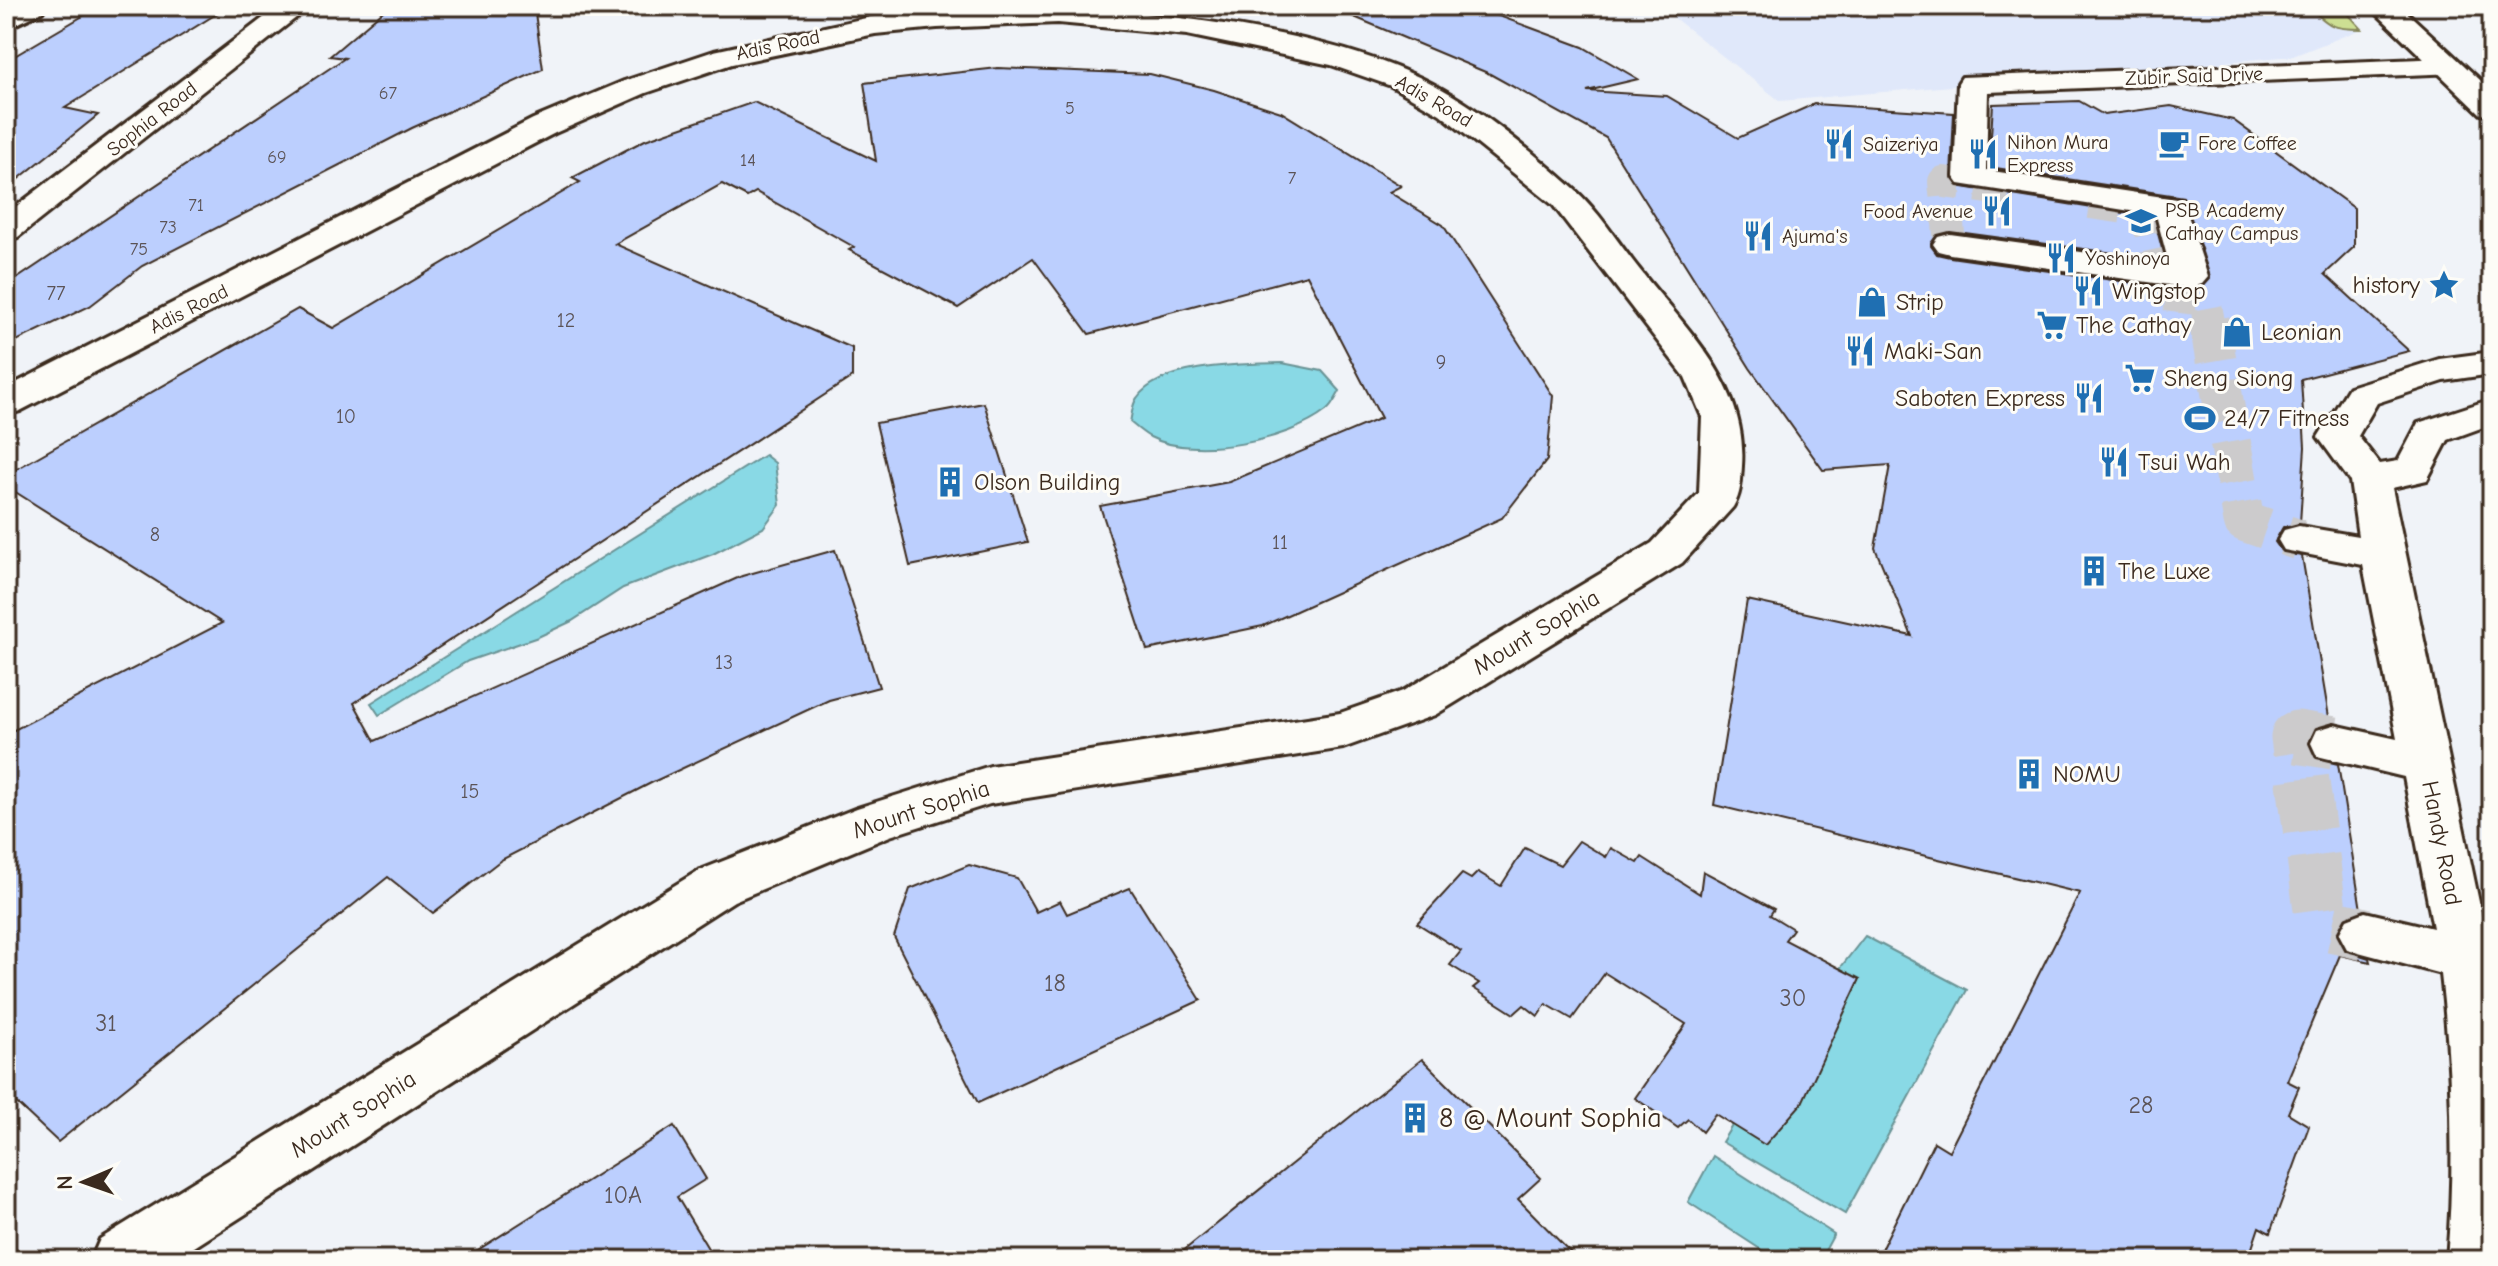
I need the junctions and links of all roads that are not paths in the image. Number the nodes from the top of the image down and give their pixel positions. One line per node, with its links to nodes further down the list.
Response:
1 (32, 6): 4 (street)
2 (297, 6): 7 (street, Sophia Road)
3 (2383, 6): 5 (street)
4 (6, 20)
5 (2446, 67): 6 (street); 8 (street, Zubir Said Drive)
6 (2492, 107)
7 (6, 230)
8 (1950, 244)
9 (2492, 363): 13 (street, Handy Road)
10 (6, 403): 12 (street, Adis Road)
11 (2492, 411): 13 (street)
12 (1723, 453): 20 (street, Mount Sophia)
13 (2370, 479): 15 (street, Handy Road)
14 (2299, 540): 15 (street)
15 (2382, 554): 17 (street, Handy Road)
16 (2334, 743): 17 (street)
17 (2427, 764): 19 (street, Handy Road)
18 (2365, 934): 19 (street)
19 (2465, 957): 21 (street, Handy Road)
20 (121, 1260)
21 (2477, 1260)

